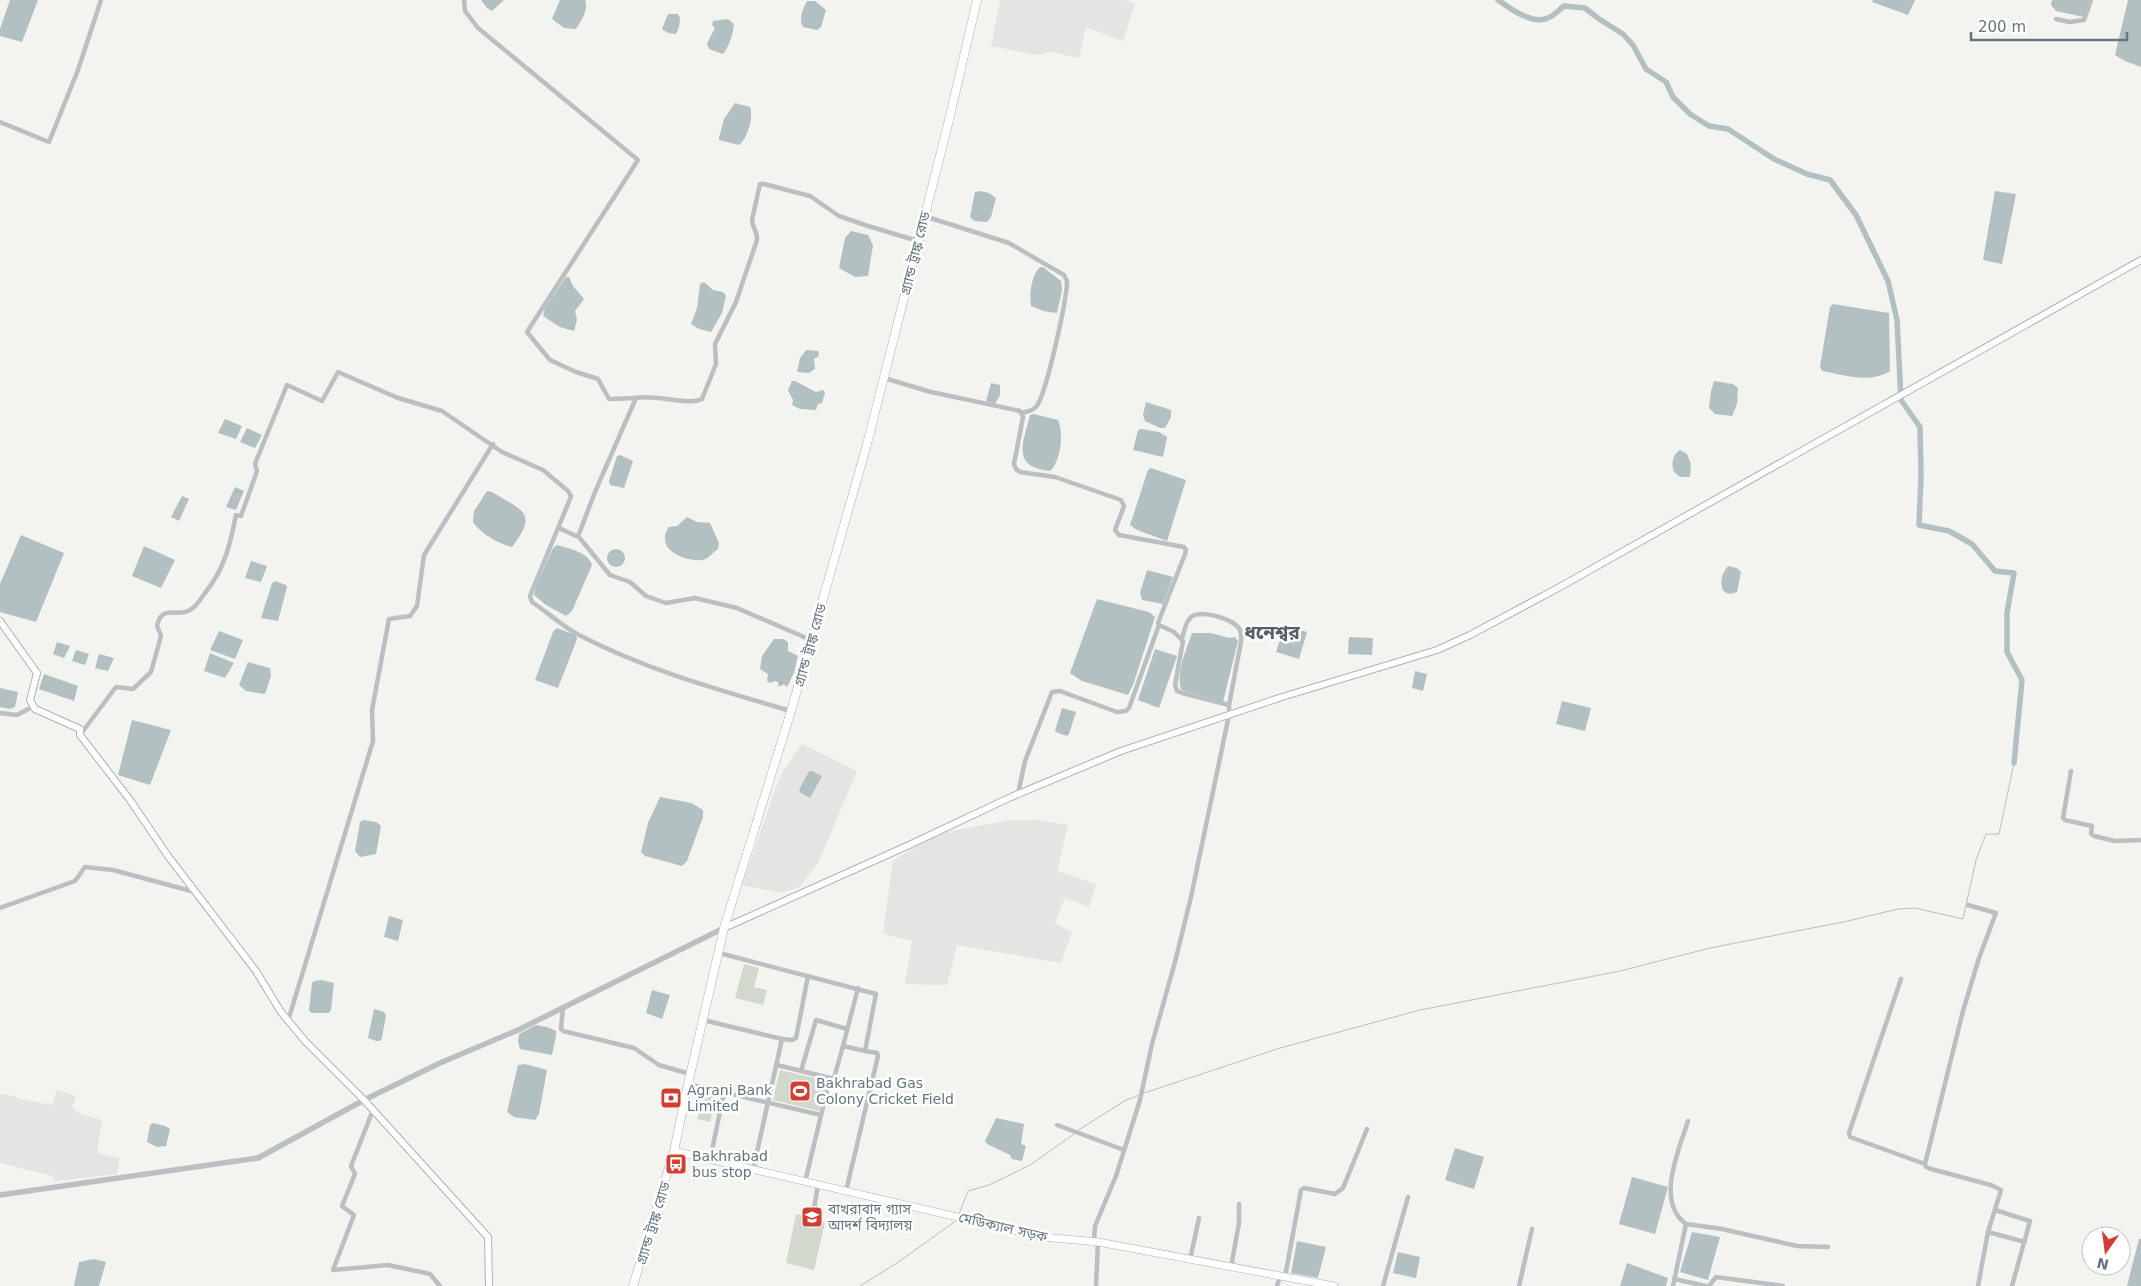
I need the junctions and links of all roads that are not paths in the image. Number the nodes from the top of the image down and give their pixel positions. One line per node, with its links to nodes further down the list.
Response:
1 (101, 0): 6 (street)
2 (464, 0): 11 (street)
3 (977, 0): 7 (highway, গ্র্যান্ড ট্রাঙ্ক রোড)
4 (2091, 0): 5 (street)
5 (2056, 19)
6 (0, 122)
7 (924, 216): 8 (highway, গ্র্যান্ড ট্রাঙ্ক রোড); 12 (street)
8 (918, 241): 10 (highway, গ্র্যান্ড ট্রাঙ্ক রোড); 11 (street)
9 (2141, 260): 24 (main road)
10 (884, 378): 12 (street); 19 (highway, গ্র্যান্ড ট্রাঙ্ক রোড)
11 (636, 398): 15 (street)
12 (1022, 413): 17 (street)
13 (493, 444): 14 (street); 25 (street); 39 (street)
14 (559, 528): 15 (street); 22 (street)
15 (578, 536): 19 (street)
16 (0, 622): 20 (main road)
17 (1158, 625): 18 (street); 27 (street)
18 (1182, 639): 21 (street); 21 (street)
19 (811, 640): 22 (highway, গ্র্যান্ড ট্রাঙ্ক রোড)
20 (34, 706): 23 (street); 25 (main road)
21 (1229, 706): 24 (street)
22 (791, 711): 32 (highway, গ্র্যান্ড ট্রাঙ্ক রোড)
23 (0, 713)
24 (1229, 715): 27 (main road); 57 (street)
25 (80, 735): 29 (main road)
26 (2071, 771): 28 (street)
27 (1018, 794): 32 (main road)
28 (2141, 840)
29 (196, 892): 31 (street); 39 (main road)
30 (1968, 905): 60 (street)
31 (0, 908)
32 (724, 928): 33 (highway, গ্র্যান্ড ট্রাঙ্ক রোড); 37 (street)
33 (719, 953): 34 (street); 38 (highway, গ্র্যান্ড ট্রাঙ্ক রোড)
34 (808, 976): 36 (street); 41 (street)
35 (1901, 979): 60 (street)
36 (858, 988): 40 (street); 43 (street)
37 (563, 1007): 46 (street); 50 (street)
38 (702, 1020): 41 (street); 46 (highway, গ্র্যান্ড ট্রাঙ্ক রোড)
39 (288, 1021): 50 (main road)
40 (848, 1029): 42 (street); 45 (street)
41 (782, 1039): 44 (street)
42 (843, 1046): 43 (street); 47 (street)
43 (865, 1051): 64 (street)
44 (776, 1065): 45 (street); 51 (street)
45 (801, 1071): 47 (street)
46 (690, 1074): 48 (highway, গ্র্যান্ড ট্রাঙ্ক রোড)
47 (830, 1078): 53 (street)
48 (688, 1084): 49 (street); 58 (highway, গ্র্যান্ড ট্রাঙ্ক রোড)
49 (724, 1092): 51 (street); 59 (street)
50 (364, 1100): 52 (main road); 65 (street)
51 (768, 1102): 53 (street); 61 (street)
52 (373, 1110): 81 (street); 82 (main road)
53 (821, 1115): 62 (street)
54 (1688, 1121): 71 (street)
55 (1057, 1125): 57 (street)
56 (1368, 1129): 79 (street)
57 (1124, 1150): 74 (street)
58 (674, 1151): 59 (main road, মেডিক্যাল সড়ক); 83 (highway, গ্র্যান্ড ট্রাঙ্ক রোড)
59 (710, 1160): 61 (main road, মেডিক্যাল সড়ক)
60 (1925, 1164): 68 (street)
61 (753, 1170): 62 (main road, মেডিক্যাল সড়ক)
62 (805, 1182): 63 (main road, মেডিক্যাল সড়ক)
63 (818, 1185): 64 (main road, মেডিক্যাল সড়ক); 69 (street)
64 (846, 1191): 74 (main road, মেডিক্যাল সড়ক)
65 (0, 1195)
66 (1408, 1197): 87 (street)
67 (1240, 1204): 78 (street)
68 (1995, 1210): 73 (street); 75 (street)
69 (812, 1214)
70 (1199, 1218): 77 (street)
71 (1686, 1224): 76 (street); 80 (street)
72 (1532, 1229): 88 (street)
73 (1988, 1232): 75 (street); 92 (street)
74 (1096, 1241): 77 (main road, মেডিক্যাল সড়ক); 84 (street)
75 (2025, 1242): 93 (street)
76 (1828, 1247)
77 (1190, 1260): 78 (main road, মেডিক্যাল সড়ক)
78 (1231, 1268): 79 (main road, মেডিক্যাল সড়ক)
79 (1282, 1277): 85 (street); 86 (main road, মেডিক্যাল সড়ক)
80 (1674, 1279): 89 (street); 90 (street)
81 (440, 1286)
82 (489, 1286)
83 (633, 1286)
84 (1096, 1286)
85 (1277, 1286)
86 (1334, 1286)
87 (1383, 1286)
88 (1519, 1286)
89 (1673, 1286)
90 (1708, 1286): 91 (street)
91 (1782, 1286)
92 (1978, 1286)
93 (2012, 1286)

